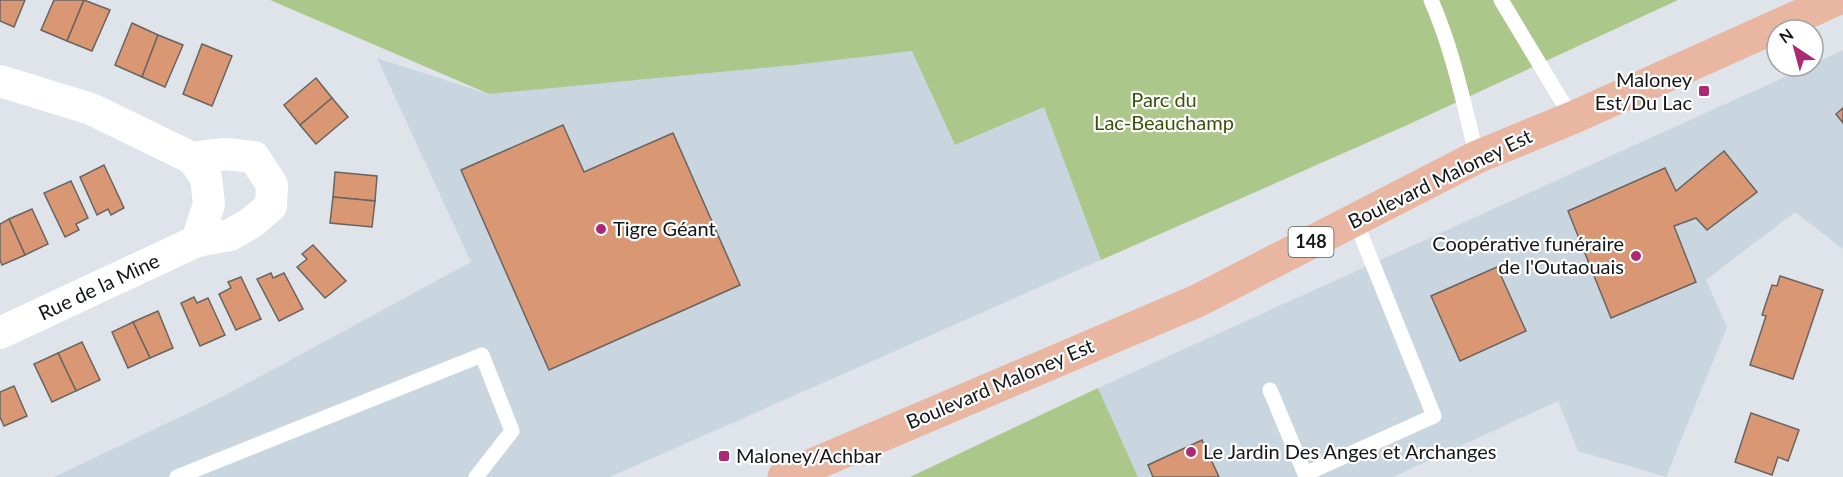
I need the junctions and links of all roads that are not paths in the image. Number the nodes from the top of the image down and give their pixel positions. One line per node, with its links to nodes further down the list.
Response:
1 (1431, 0): 7 (lane)
2 (1501, 0): 5 (lane)
3 (1835, 0): 5 (main road, Boulevard Maloney Est / 148)
4 (0, 81): 6 (street)
5 (1572, 118): 7 (main road, Boulevard Maloney Est / 148)
6 (192, 158): 9 (street); 9 (street, Rue de la Mine)
7 (1477, 158): 8 (main road, Boulevard Maloney Est / 148)
8 (1355, 220): 11 (lane); 14 (main road, Boulevard Maloney Est / 148)
9 (197, 241): 10 (street, Rue de la Mine)
10 (0, 333)
11 (1270, 390)
12 (177, 477): 13 (lane)
13 (476, 477)
14 (784, 477)

